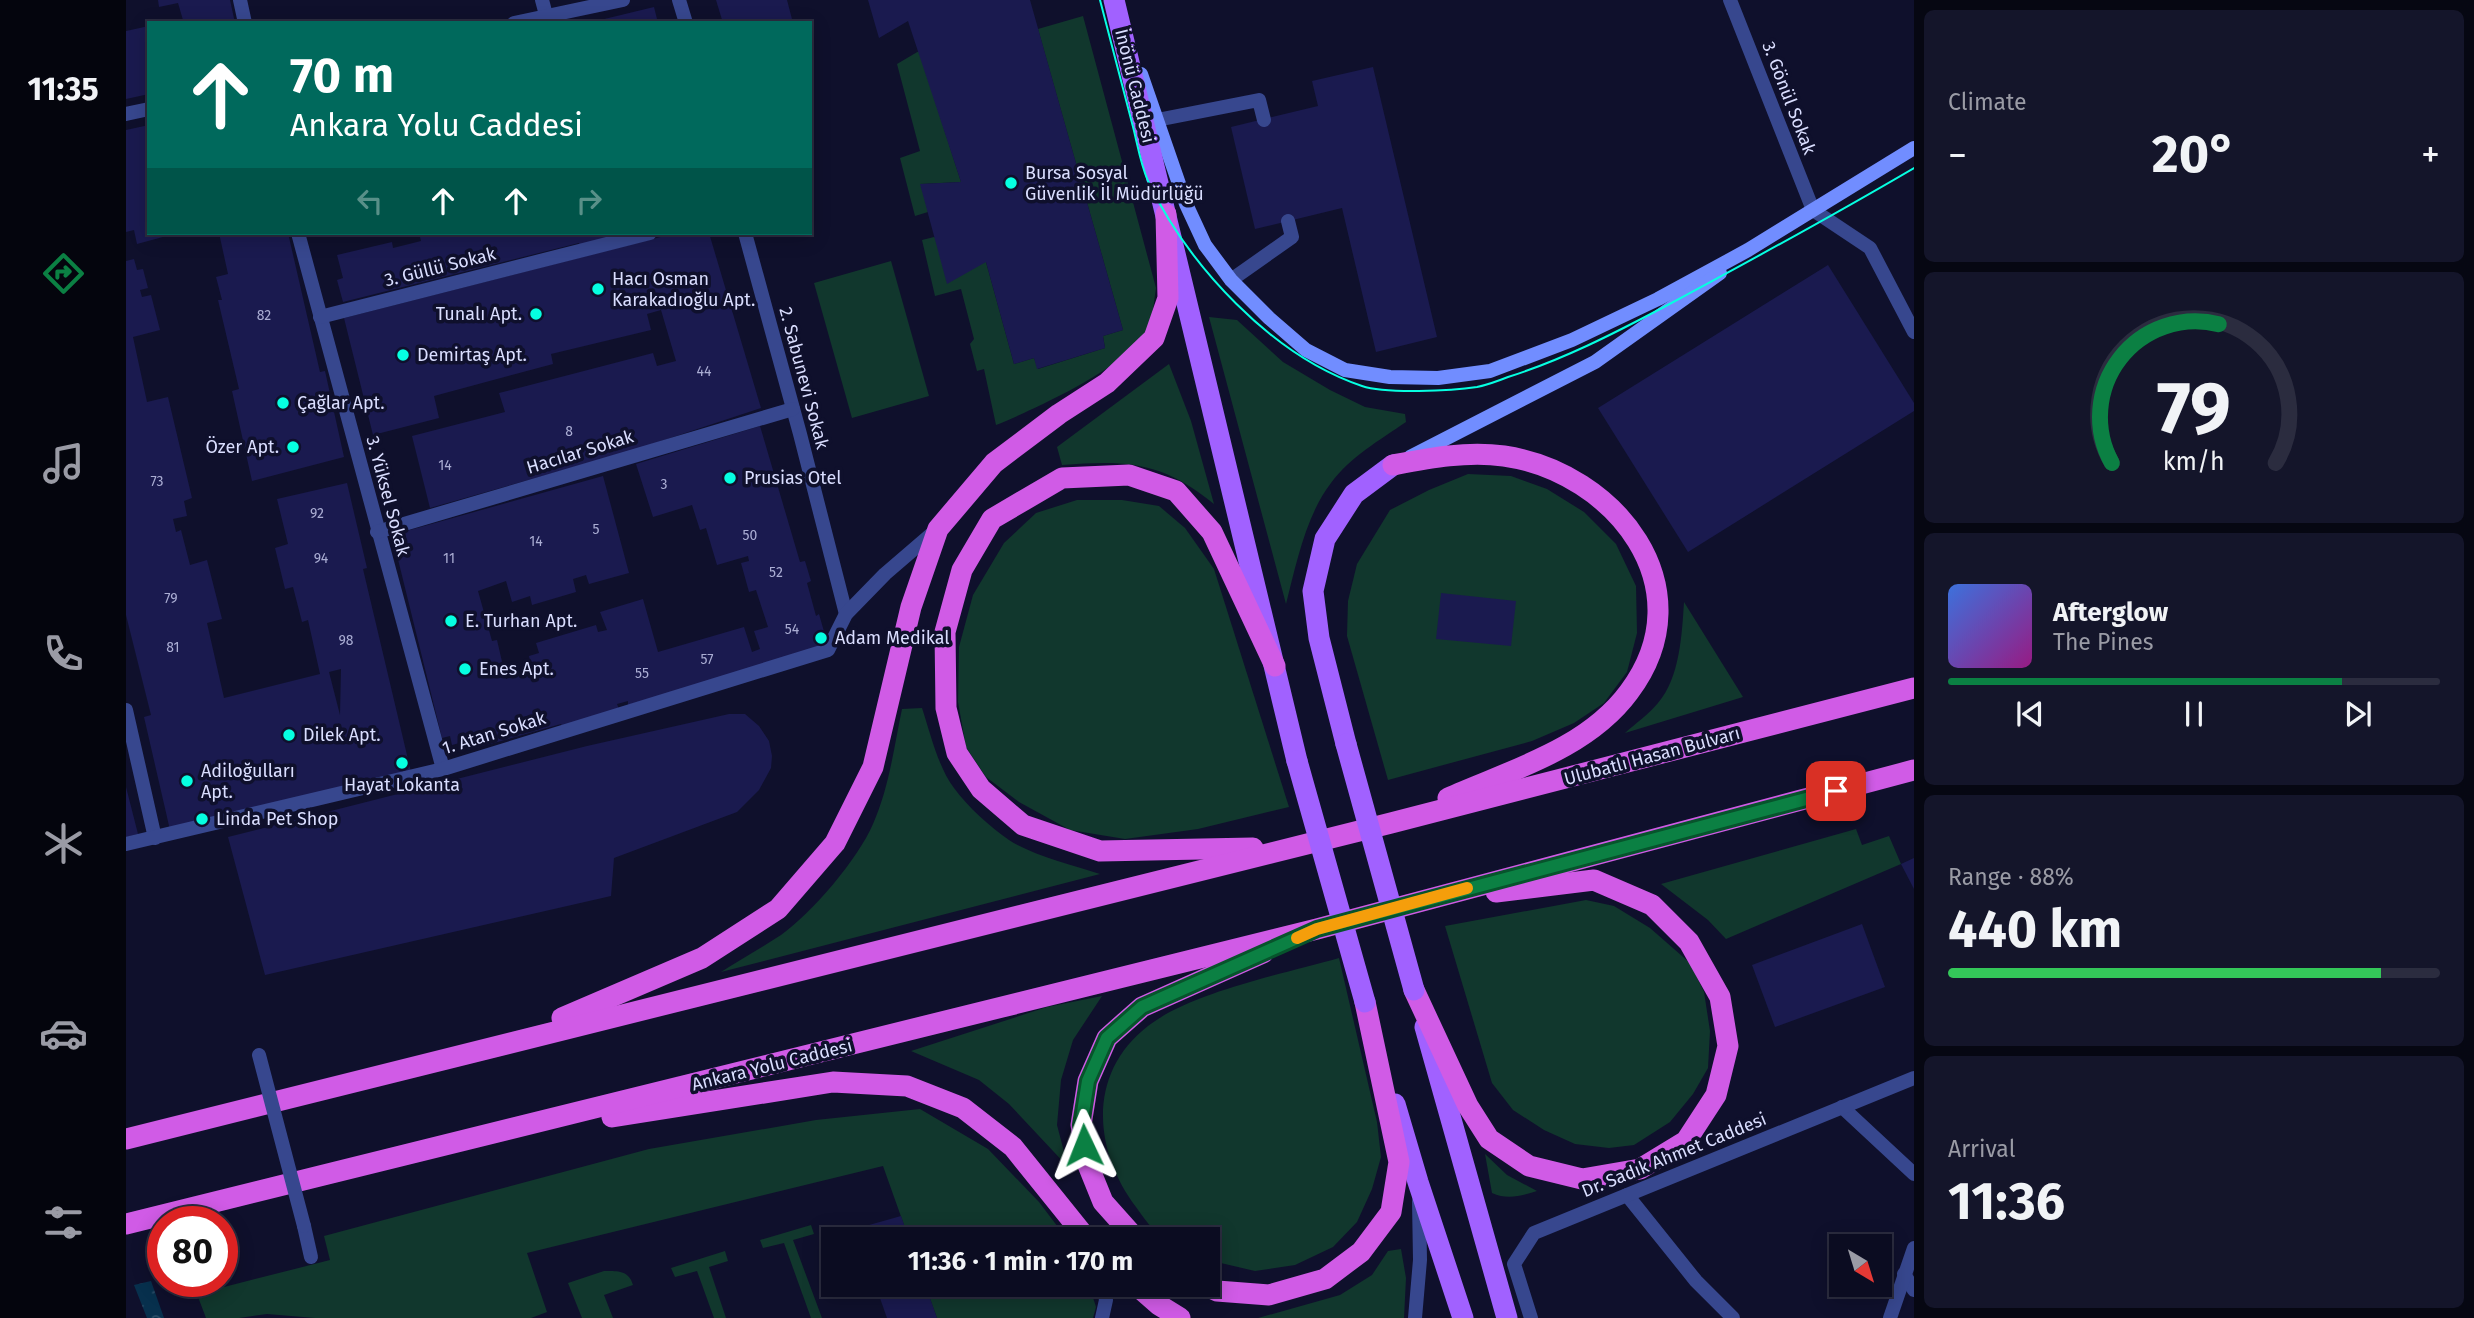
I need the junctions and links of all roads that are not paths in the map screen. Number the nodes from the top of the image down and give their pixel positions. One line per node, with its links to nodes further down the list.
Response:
1 (240, 0): 8 (street)
2 (542, 0): 7 (street)
3 (623, 0): 7 (street)
4 (679, 0): 10 (street)
5 (1114, 0): 13 (main road); 17 (main road, İnönü Caddesi)
6 (1730, 0): 16 (street, 3. Gönül Sokak)
7 (546, 15): 9 (street)
8 (245, 21)
9 (522, 21)
10 (685, 21)
11 (147, 109): 12 (street)
12 (126, 114)
13 (1157, 120): 14 (street); 23 (main road)
14 (1264, 120)
15 (1914, 148): 16 (main road)
16 (1813, 210): 22 (main road); 25 (street)
17 (1166, 214): 28 (highway); 31 (main road, İnönü Caddesi)
18 (1288, 221): 23 (street)
19 (299, 235): 24 (street, 3. Yüksel Sokak)
20 (642, 235): 24 (street, 3. Güllü Sokak)
21 (746, 235): 26 (street, 2. Sabunevi Sokak)
22 (1748, 250): 23 (main road); 27 (main road)
23 (1231, 279)
24 (320, 317): 29 (street, 3. Yüksel Sokak)
25 (1914, 332)
26 (793, 409): 29 (street, Hacılar Sokak); 30 (street, 2. Sabunevi Sokak)
27 (1393, 465): 36 (highway); 42 (main road, bridge)
28 (938, 529): 30 (street, 1. Atan Sokak); 44 (highway)
29 (377, 533): 34 (street, 3. Yüksel Sokak)
30 (846, 614): 34 (street, 1. Atan Sokak)
31 (1275, 666): 39 (highway); 43 (main road, İnönü Caddesi, bridge)
32 (1914, 688): 36 (highway, Ulubatlı Hasan Bulvarı)
33 (126, 710): 37 (street)
34 (443, 769): 37 (street, 1. Atan Sokak)
35 (1914, 770): 40 (highway)
36 (1391, 823): 39 (highway)
37 (155, 838): 38 (street, 1. Atan Sokak)
38 (126, 844)
39 (1290, 847): 44 (highway)
40 (1417, 902): 41 (highway, Ankara Yolu Caddesi); 42 (highway)
41 (1317, 929): 48 (highway, Ankara Yolu Caddesi); 55 (highway)
42 (1414, 990): 67 (main road)
43 (1365, 1002): 51 (main road, İnönü Caddesi); 60 (highway)
44 (505, 1043): 49 (highway)
45 (259, 1055): 57 (street, bridge)
46 (1914, 1078): 47 (street, Dr. Sadık Ahmet Caddesi)
47 (1842, 1107): 50 (street); 52 (street, Dr. Sadık Ahmet Caddesi)
48 (475, 1138): 53 (highway, Ankara Yolu Caddesi); 54 (highway)
49 (126, 1139)
50 (1914, 1174)
51 (1418, 1182): 65 (street); 66 (main road, İnönü Caddesi)
52 (1627, 1195): 68 (street, Dr. Sadık Ahmet Caddesi); 69 (street)
53 (126, 1224)
54 (1077, 1227)
55 (1125, 1227)
56 (1914, 1248): 58 (street)
57 (311, 1257)
58 (1904, 1274): 59 (street); 70 (street)
59 (1914, 1290)
60 (1220, 1291)
61 (1105, 1297): 63 (street)
62 (1150, 1297): 64 (highway)
63 (1102, 1318)
64 (1180, 1318)
65 (1415, 1318)
66 (1463, 1318)
67 (1507, 1318)
68 (1531, 1318)
69 (1733, 1318)
70 (1890, 1318)

